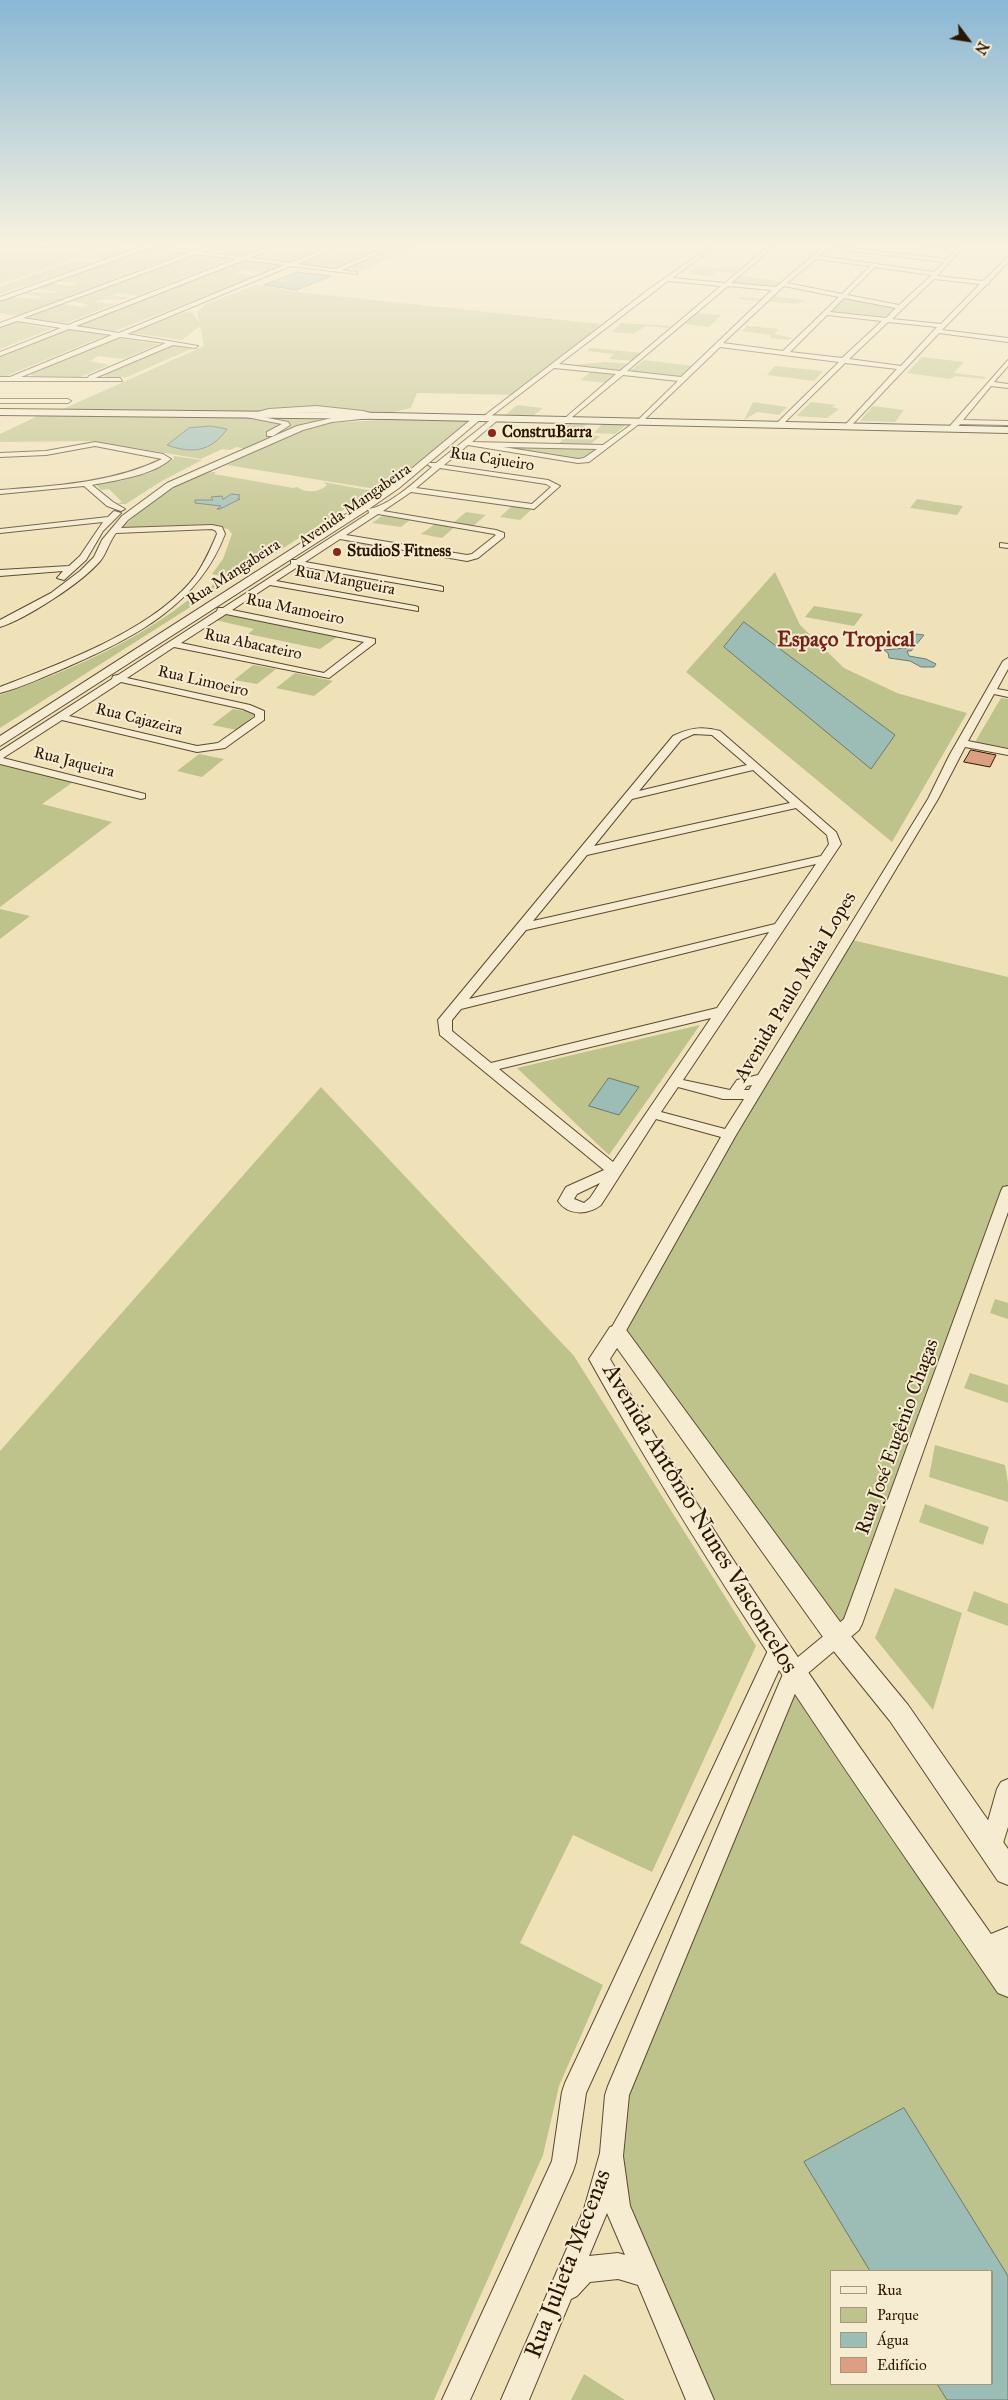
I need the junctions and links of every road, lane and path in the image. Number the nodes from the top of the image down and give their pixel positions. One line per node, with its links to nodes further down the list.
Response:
1 (66, 357): 16 (street)
2 (139, 357): 17 (street)
3 (567, 357): 11 (street, Avenida Mangabeira)
4 (640, 357): 13 (street)
5 (706, 357): 14 (street)
6 (814, 357): 9 (street)
7 (847, 357): 9 (street)
8 (913, 357): 12 (street)
9 (843, 361): 12 (street); 34 (street)
10 (1008, 362): 19 (street)
11 (555, 366): 13 (street); 30 (street, Avenida Mangabeira)
12 (903, 368): 37 (street)
13 (623, 372): 14 (street); 31 (street)
14 (682, 378): 32 (street)
15 (0, 379): 16 (street)
16 (11, 379): 17 (street)
17 (84, 380): 18 (street)
18 (120, 380)
19 (990, 384): 20 (street); 36 (street)
20 (1008, 386)
21 (68, 400): 22 (street)
22 (0, 401)
23 (297, 410): 25 (street); 27 (street); 29 (street)
24 (0, 412): 26 (main road)
25 (319, 413): 28 (main road); 29 (main road); 33 (street)
26 (238, 414): 27 (main road); 29 (street)
27 (254, 414): 29 (main road)
28 (378, 416): 30 (main road); 33 (street)
29 (286, 419): 41 (street)
30 (485, 419): 31 (main road); 39 (street, Avenida Mangabeira); 47 (street, Rua Mangabeira)
31 (566, 420): 32 (main road)
32 (639, 422): 34 (main road); 42 (street)
33 (311, 424): 43 (street)
34 (781, 424): 37 (main road)
35 (1008, 424): 36 (street)
36 (957, 425): 37 (main road); 38 (main road)
37 (849, 426)
38 (1008, 430)
39 (468, 443): 40 (street); 44 (street); 49 (street, Avenida Mangabeira)
40 (530, 444): 42 (street); 44 (street)
41 (237, 447): 43 (street); 46 (street)
42 (605, 447): 44 (street)
43 (250, 450): 48 (street)
44 (527, 453)
45 (0, 455): 50 (street)
46 (203, 463): 48 (street); 53 (street)
47 (424, 464): 49 (street, Rua Cajueiro); 54 (street, Rua Mangabeira)
48 (214, 466): 56 (street)
49 (437, 466): 51 (street, Avenida Mangabeira); 51 (street, Rua Cajueiro)
50 (85, 483): 52 (street); 53 (street)
51 (410, 489): 55 (street, Avenida Mangabeira)
52 (0, 492)
53 (122, 509): 57 (street)
54 (362, 509): 55 (street); 61 (street, Rua Mangabeira)
55 (376, 512): 60 (street, Avenida Mangabeira); 60 (street)
56 (125, 518): 57 (street); 59 (street)
57 (110, 520): 58 (street); 63 (street)
58 (0, 531)
59 (113, 531): 68 (street); 79 (street)
60 (339, 536): 62 (street, Avenida Mangabeira)
61 (285, 560): 62 (street); 69 (street, Rua Mangabeira)
62 (299, 563): 65 (street, Avenida Mangabeira); 66 (street)
63 (74, 568): 64 (street); 67 (street)
64 (0, 573)
65 (270, 582): 70 (street, Rua Mangueira); 71 (street, Avenida Mangabeira)
66 (440, 589)
67 (38, 594): 68 (street); 72 (street)
68 (54, 595): 73 (street)
69 (211, 607): 71 (street, Rua Mamoeiro); 76 (street, Rua Mangabeira)
70 (415, 609)
71 (225, 610): 74 (street, Avenida Mangabeira); 77 (street, Rua Mamoeiro)
72 (0, 614)
73 (0, 624)
74 (174, 644): 77 (street, Rua Abacateiro); 78 (street, Avenida Mangabeira)
75 (1008, 661): 80 (street, Avenida Paulo Maia Lopes)
76 (104, 675): 78 (street, Rua Limoeiro); 83 (street, Rua Mangabeira)
77 (326, 676)
78 (121, 679): 82 (street, Avenida Mangabeira); 85 (street, Rua Limoeiro)
79 (0, 690)
80 (991, 691): 81 (street); 84 (street, Avenida Paulo Maia Lopes)
81 (1008, 694)
82 (62, 717): 85 (street, Rua Cajazeira); 87 (street, Avenida Mangabeira)
83 (0, 742)
84 (962, 743): 86 (street); 100 (street, Avenida Paulo Maia Lopes)
85 (210, 749)
86 (1008, 752)
87 (0, 756)
88 (0, 761): 90 (street, Rua Jaqueira)
89 (754, 767): 91 (street); 91 (street); 92 (street)
90 (141, 796)
91 (628, 797): 93 (street)
92 (796, 805): 93 (street); 94 (street)
93 (583, 852): 96 (street)
94 (823, 859): 95 (street); 96 (street)
95 (780, 926): 97 (street); 98 (street)
96 (521, 927): 97 (street)
97 (456, 1006): 99 (street)
98 (722, 1011): 99 (street); 101 (street)
99 (490, 1067): 104 (street)
100 (765, 1078): 102 (street, Avenida Paulo Maia Lopes); 103 (street)
101 (676, 1082): 103 (street); 104 (street)
102 (755, 1094): 103 (street); 105 (street, Avenida Paulo Maia Lopes)
103 (733, 1096)
104 (654, 1114): 105 (street)
105 (729, 1135): 107 (street, Avenida Paulo Maia Lopes)
106 (1008, 1191): 108 (street, Rua José Eugênio Chagas)
107 (616, 1332): 108 (street, Avenida Antônio Nunes Vasconcelos); 109 (street, Avenida Antônio Nunes Vasconcelos)
108 (837, 1637): 110 (street, Rua José Eugênio Chagas); 112 (street, Avenida Antônio Nunes Vasconcelos)
109 (778, 1650): 110 (street, Avenida Antônio Nunes Vasconcelos); 119 (street)
110 (793, 1673): 114 (street, Avenida Antônio Nunes Vasconcelos); 116 (street, Rua Julieta Mecenas)
111 (1008, 1789): 112 (street)
112 (991, 1849): 113 (street, Avenida Antônio Nunes Vasconcelos)
113 (1008, 1872)
114 (997, 1946): 115 (street, Avenida Antônio Nunes Vasconcelos)
115 (1008, 1983)
116 (612, 2153): 117 (street); 118 (street, Rua Julieta Mecenas)
117 (647, 2275): 118 (street); 121 (street)
118 (559, 2296): 120 (street, Rua Julieta Mecenas)
119 (456, 2400)
120 (514, 2400)
121 (700, 2400)

